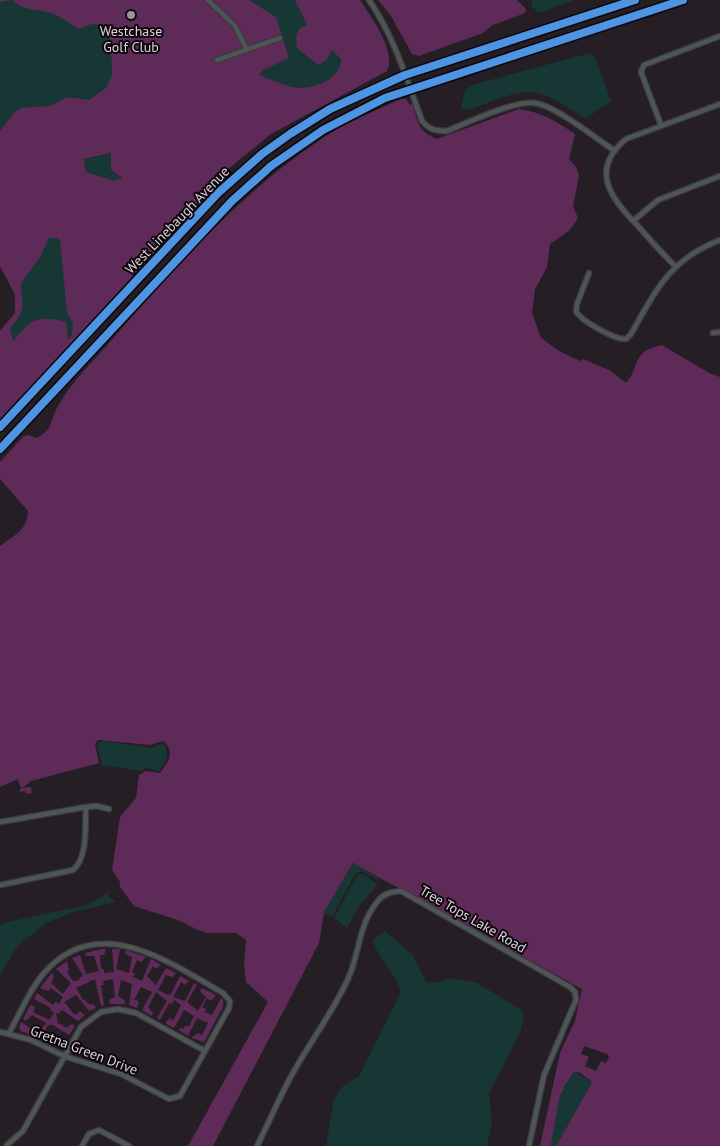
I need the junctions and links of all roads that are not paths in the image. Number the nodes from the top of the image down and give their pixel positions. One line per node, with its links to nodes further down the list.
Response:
1 (208, 0): 7 (street)
2 (369, 0): 9 (street)
3 (635, 0): 9 (main road, West Linebaugh Avenue)
4 (684, 0): 10 (main road, West Linebaugh Avenue)
5 (720, 36): 12 (street)
6 (280, 38): 7 (street)
7 (246, 48): 8 (street)
8 (217, 60)
9 (405, 75): 10 (street); 21 (main road, West Linebaugh Avenue)
10 (410, 88): 13 (street); 22 (main road, West Linebaugh Avenue)
11 (720, 104): 12 (street)
12 (661, 125): 13 (street)
13 (614, 151): 15 (street)
14 (720, 176): 15 (street)
15 (632, 221): 17 (street)
16 (720, 240): 17 (street)
17 (675, 266): 18 (street)
18 (589, 273)
19 (720, 332): 20 (street)
20 (713, 333)
21 (0, 427)
22 (0, 449)
23 (86, 807): 24 (street); 25 (street); 26 (street)
24 (109, 809)
25 (0, 822)
26 (0, 885)
27 (0, 1032): 28 (street, Gretna Green Drive)
28 (10, 1033): 29 (street, Gretna Green Drive); 30 (street, Gretna Green Drive)
29 (205, 1051): 30 (street); 30 (street, Gretna Green Drive)
30 (64, 1056): 31 (street)
31 (7, 1144)
32 (82, 1146): 33 (street)
33 (129, 1146)
34 (257, 1146): 35 (street, Tree Tops Lake Road)
35 (529, 1146)

